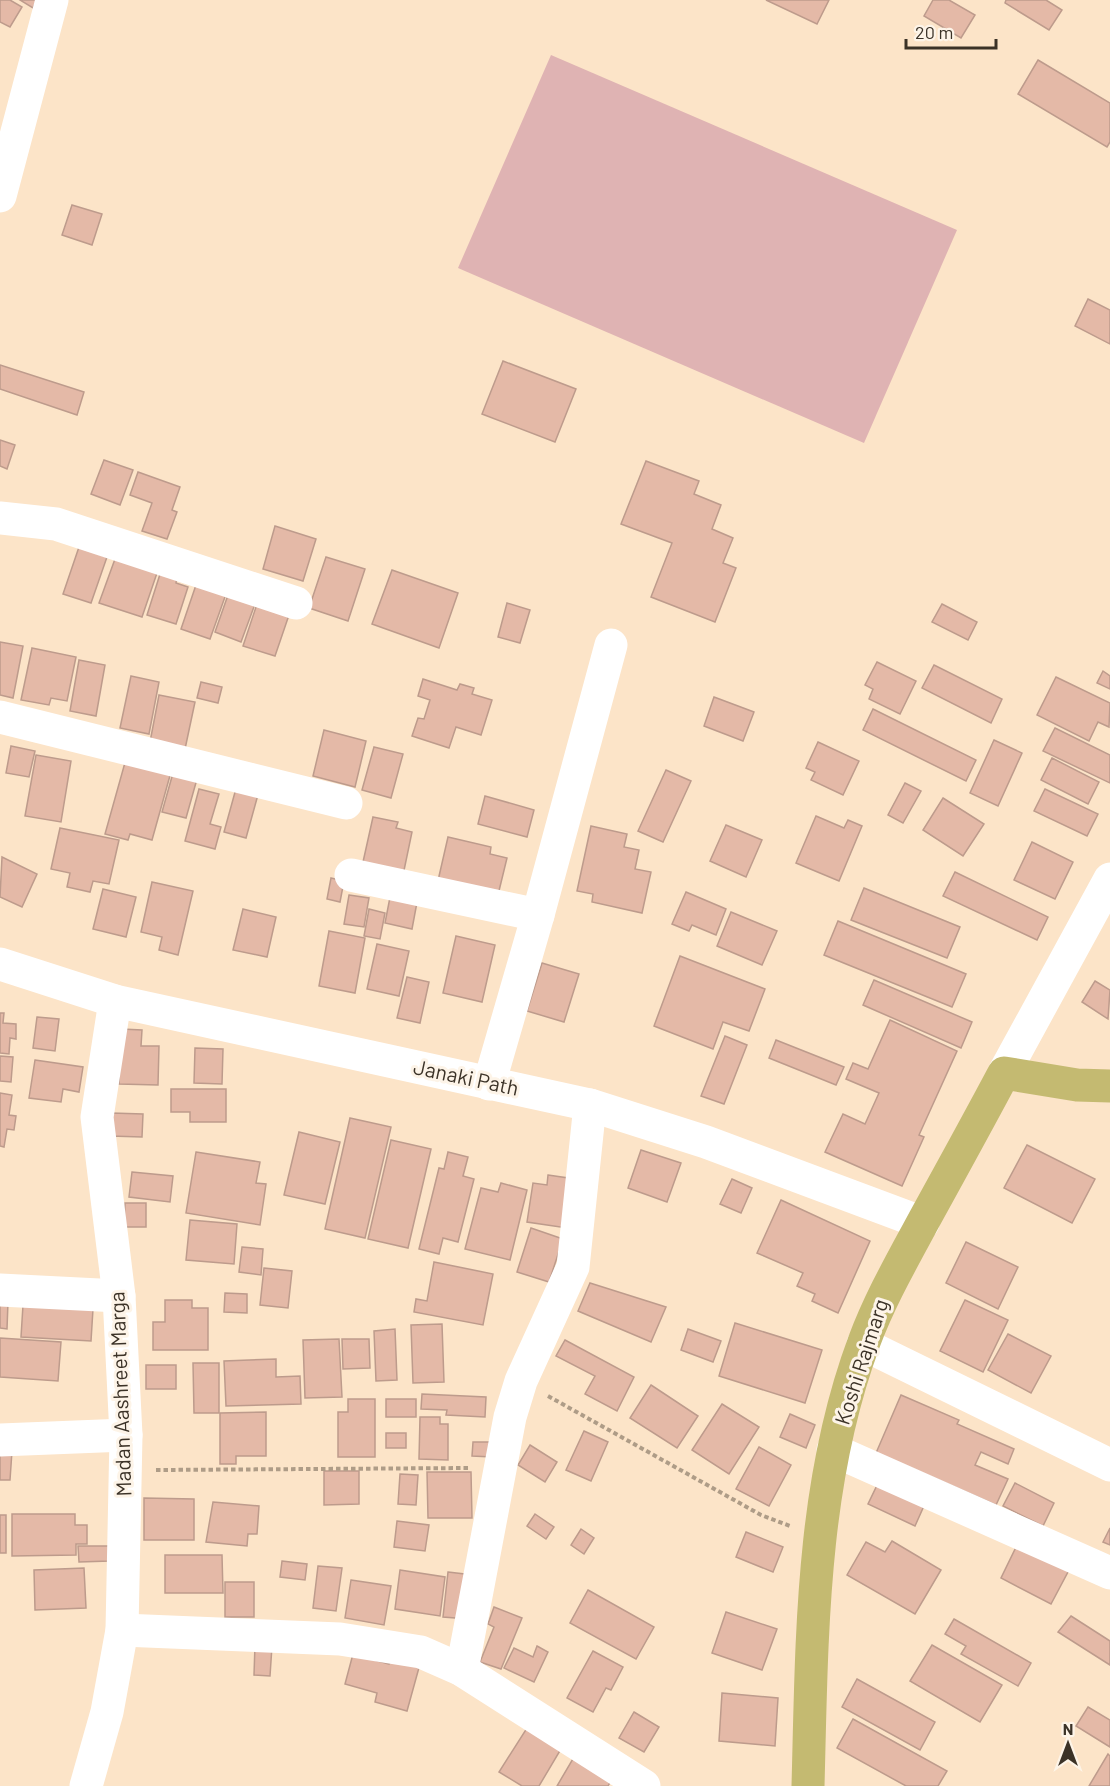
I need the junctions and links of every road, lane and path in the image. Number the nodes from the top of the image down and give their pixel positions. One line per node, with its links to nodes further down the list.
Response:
1 (52, 0): 2 (street)
2 (0, 195)
3 (0, 518): 4 (street)
4 (296, 603)
5 (611, 645): 10 (street)
6 (0, 717): 7 (street)
7 (346, 803)
8 (351, 875): 10 (street)
9 (1110, 879): 13 (street)
10 (538, 915): 14 (street)
11 (0, 964): 12 (street, Janaki Path)
12 (115, 1001): 14 (street, Janaki Path); 19 (street, Madan Aashreet Marga)
13 (1004, 1073): 15 (main road); 17 (main road, Koshi Rajmarg)
14 (489, 1083): 16 (street, Janaki Path)
15 (1110, 1086)
16 (590, 1105): 17 (street, Janaki Path); 21 (street)
17 (923, 1223): 20 (main road, Koshi Rajmarg)
18 (0, 1290): 19 (street)
19 (119, 1296): 22 (street, Madan Aashreet Marga)
20 (863, 1344): 24 (main road, Koshi Rajmarg); 25 (street)
21 (521, 1381): 26 (street); 28 (path)
22 (126, 1435): 23 (street); 27 (street, Madan Aashreet Marga)
23 (0, 1440)
24 (833, 1450): 28 (main road, Koshi Rajmarg); 29 (street)
25 (1110, 1465)
26 (500, 1468): 27 (path); 31 (street)
27 (125, 1471): 30 (street, Madan Aashreet Marga)
28 (819, 1536): 34 (main road, Koshi Rajmarg)
29 (1110, 1574)
30 (122, 1630): 31 (street); 32 (street, Madan Aashreet Marga)
31 (462, 1670): 33 (street)
32 (86, 1786)
33 (644, 1786)
34 (808, 1786)

